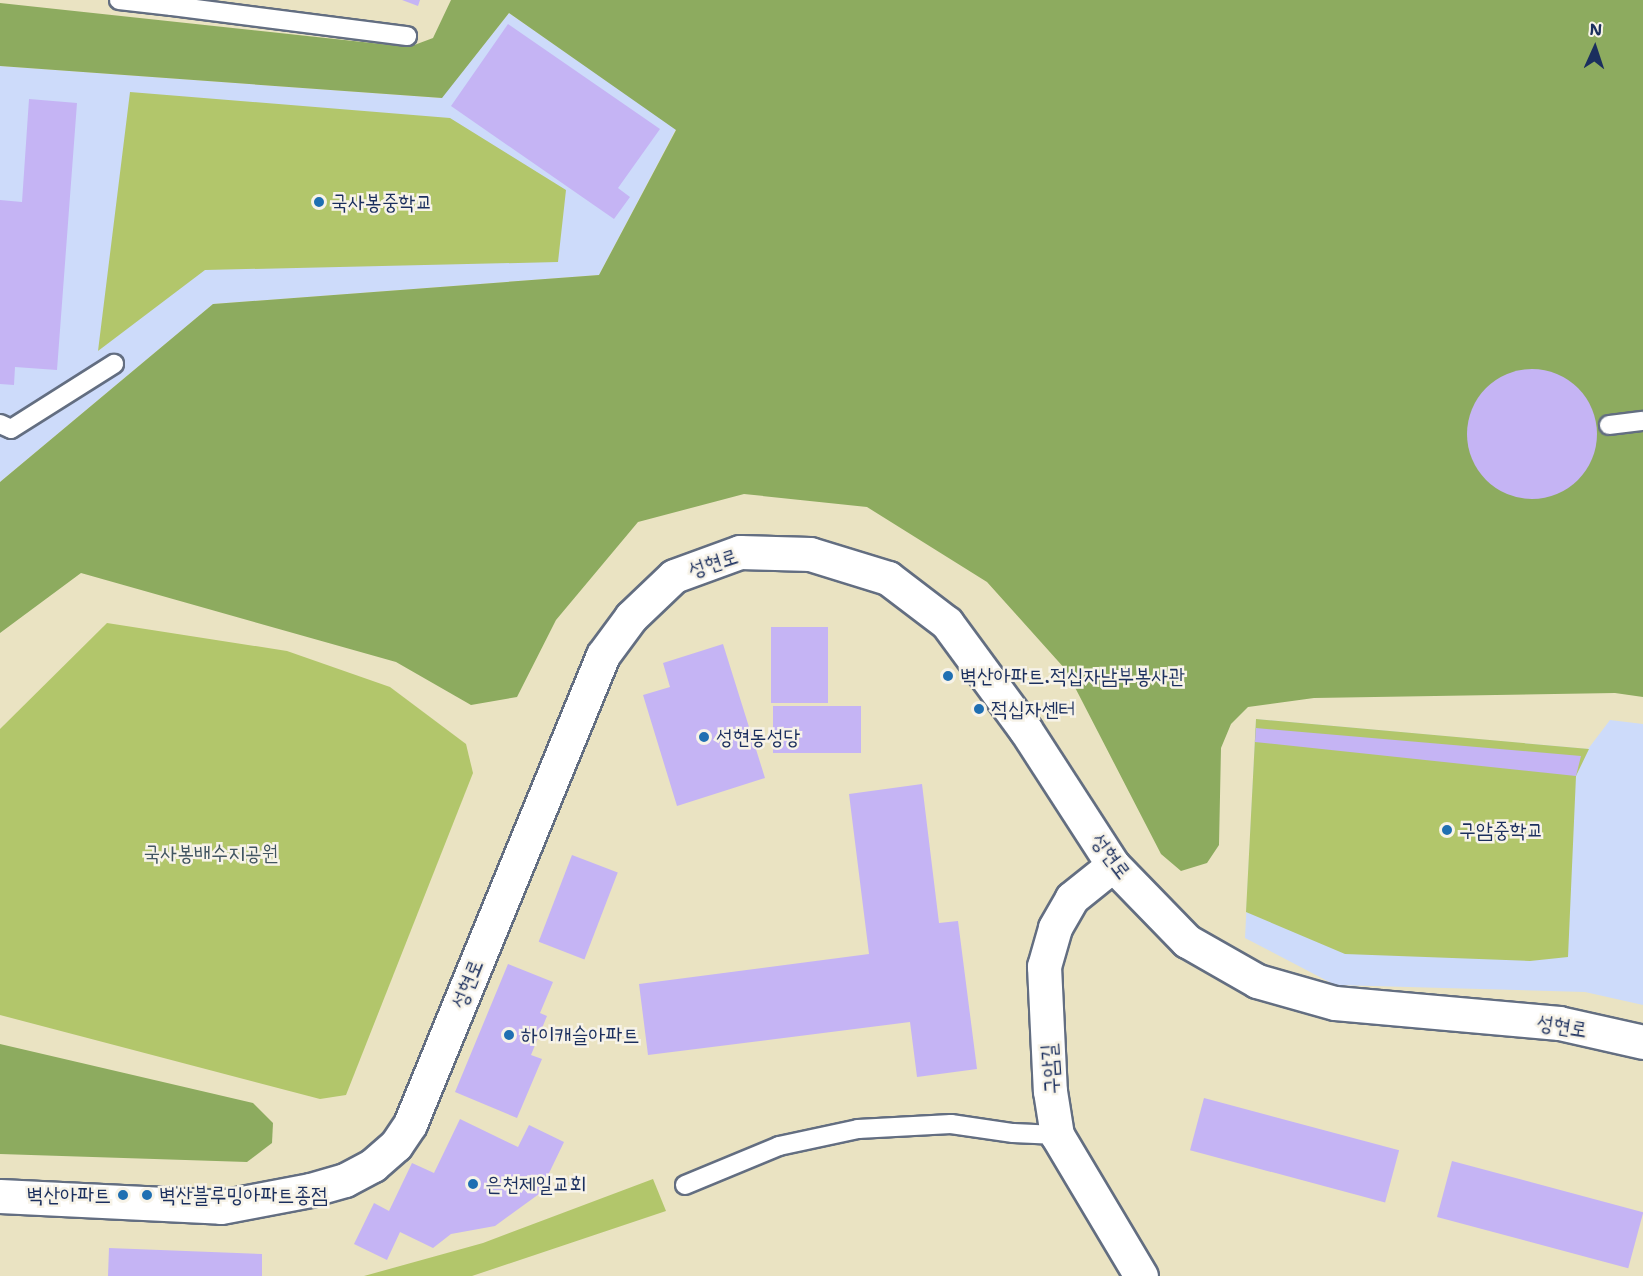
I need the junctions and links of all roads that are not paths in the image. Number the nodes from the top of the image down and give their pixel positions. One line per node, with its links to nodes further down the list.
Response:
1 (119, 0): 2 (lane)
2 (173, 3): 3 (lane)
3 (408, 36)
4 (114, 364): 6 (lane)
5 (1643, 421): 7 (lane)
6 (0, 424)
7 (1609, 425)
8 (1113, 865): 9 (street, 성현로); 10 (street, 구암길); 12 (street, 성현로)
9 (1643, 1042)
10 (1058, 1135): 11 (lane); 13 (street, 구암길)
11 (685, 1185)
12 (0, 1196)
13 (1141, 1276)

